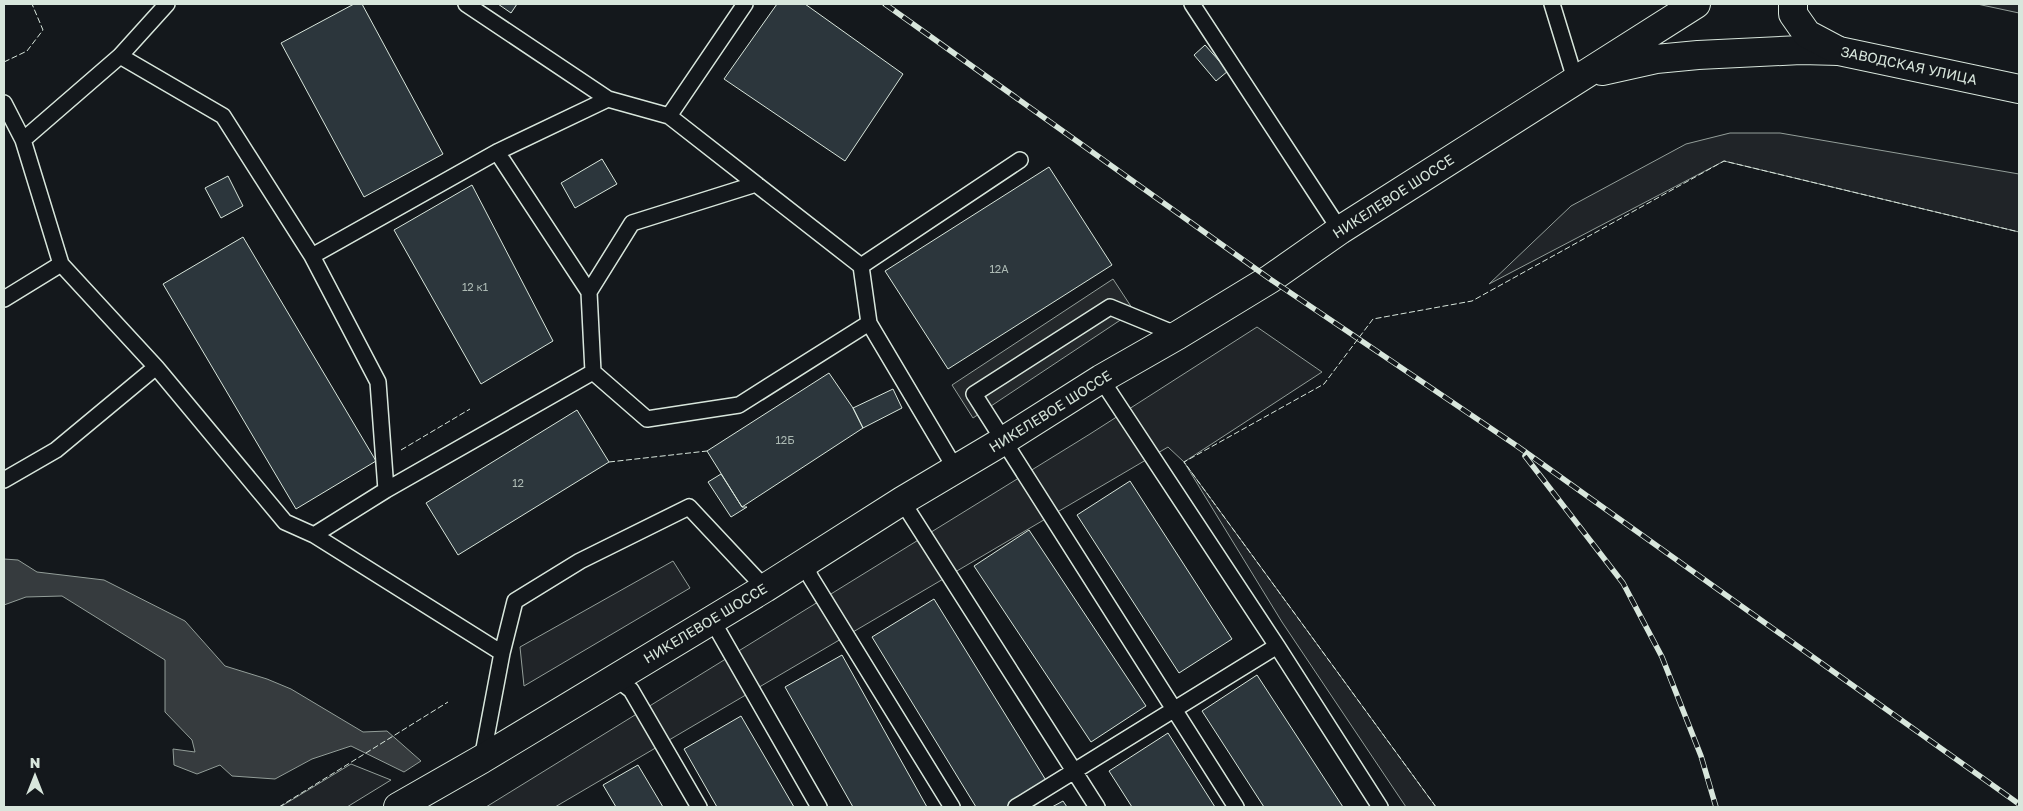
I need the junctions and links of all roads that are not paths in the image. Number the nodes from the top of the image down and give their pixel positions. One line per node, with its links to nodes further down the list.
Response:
1 (167, 4): 9 (lane)
2 (466, 4): 12 (lane)
3 (744, 4): 14 (lane)
4 (1192, 4): 19 (lane)
5 (1552, 4): 10 (lane)
6 (1696, 4): 10 (main road, НИКЕЛЕВОЕ ШОССЕ)
7 (1794, 4): 8 (main road, ЗАВОДСКАЯ УЛИЦА)
8 (1839, 51): 10 (main road); 11 (main road, ЗАВОДСКАЯ УЛИЦА)
9 (120, 56): 15 (lane); 20 (lane)
10 (1579, 77): 19 (main road, НИКЕЛЕВОЕ ШОССЕ)
11 (2019, 89)
12 (608, 99): 14 (lane); 16 (lane)
13 (4, 103): 15 (lane)
14 (669, 116): 18 (lane)
15 (23, 140): 21 (lane)
16 (497, 152): 20 (lane); 23 (lane)
17 (1020, 160): 22 (lane)
18 (756, 184): 22 (lane); 23 (lane)
19 (1340, 230): 26 (main road, НИКЕЛЕВОЕ ШОССЕ)
20 (312, 256): 33 (lane)
21 (61, 264): 24 (lane); 27 (lane)
22 (861, 266): 25 (lane)
23 (589, 292): 28 (lane)
24 (4, 299)
25 (868, 323): 28 (lane); 31 (lane)
26 (1178, 336): 29 (main road, НИКЕЛЕВОЕ ШОССЕ); 30 (lane)
27 (156, 367): 32 (lane); 35 (lane)
28 (593, 372): 33 (lane)
29 (1101, 380): 30 (main road, НИКЕЛЕВОЕ ШОССЕ); 39 (lane)
30 (1003, 441): 31 (main road, НИКЕЛЕВОЕ ШОССЕ); 42 (lane)
31 (955, 468): 34 (main road, НИКЕЛЕВОЕ ШОССЕ)
32 (4, 480)
33 (386, 490): 35 (lane)
34 (902, 501): 36 (main road, НИКЕЛЕВОЕ ШОССЕ); 44 (lane)
35 (314, 535): 40 (lane)
36 (804, 563): 37 (main road, НИКЕЛЕВОЕ ШОССЕ); 48 (lane)
37 (764, 588): 38 (main road, НИКЕЛЕВОЕ ШОССЕ); 40 (lane)
38 (712, 620): 41 (main road, НИКЕЛЕВОЕ ШОССЕ); 47 (lane)
39 (1277, 646): 42 (lane); 52 (lane)
40 (502, 653): 43 (lane)
41 (615, 678): 43 (main road, НИКЕЛЕВОЕ ШОССЕ); 46 (lane)
42 (1173, 710): 44 (lane); 51 (lane)
43 (482, 759): 45 (main road, НИКЕЛЕВОЕ ШОССЕ)
44 (1074, 771): 49 (lane); 50 (lane)
45 (403, 806)
46 (699, 807)
47 (819, 807)
48 (952, 807)
49 (1016, 807)
50 (1097, 807)
51 (1236, 807)
52 (1380, 807)

